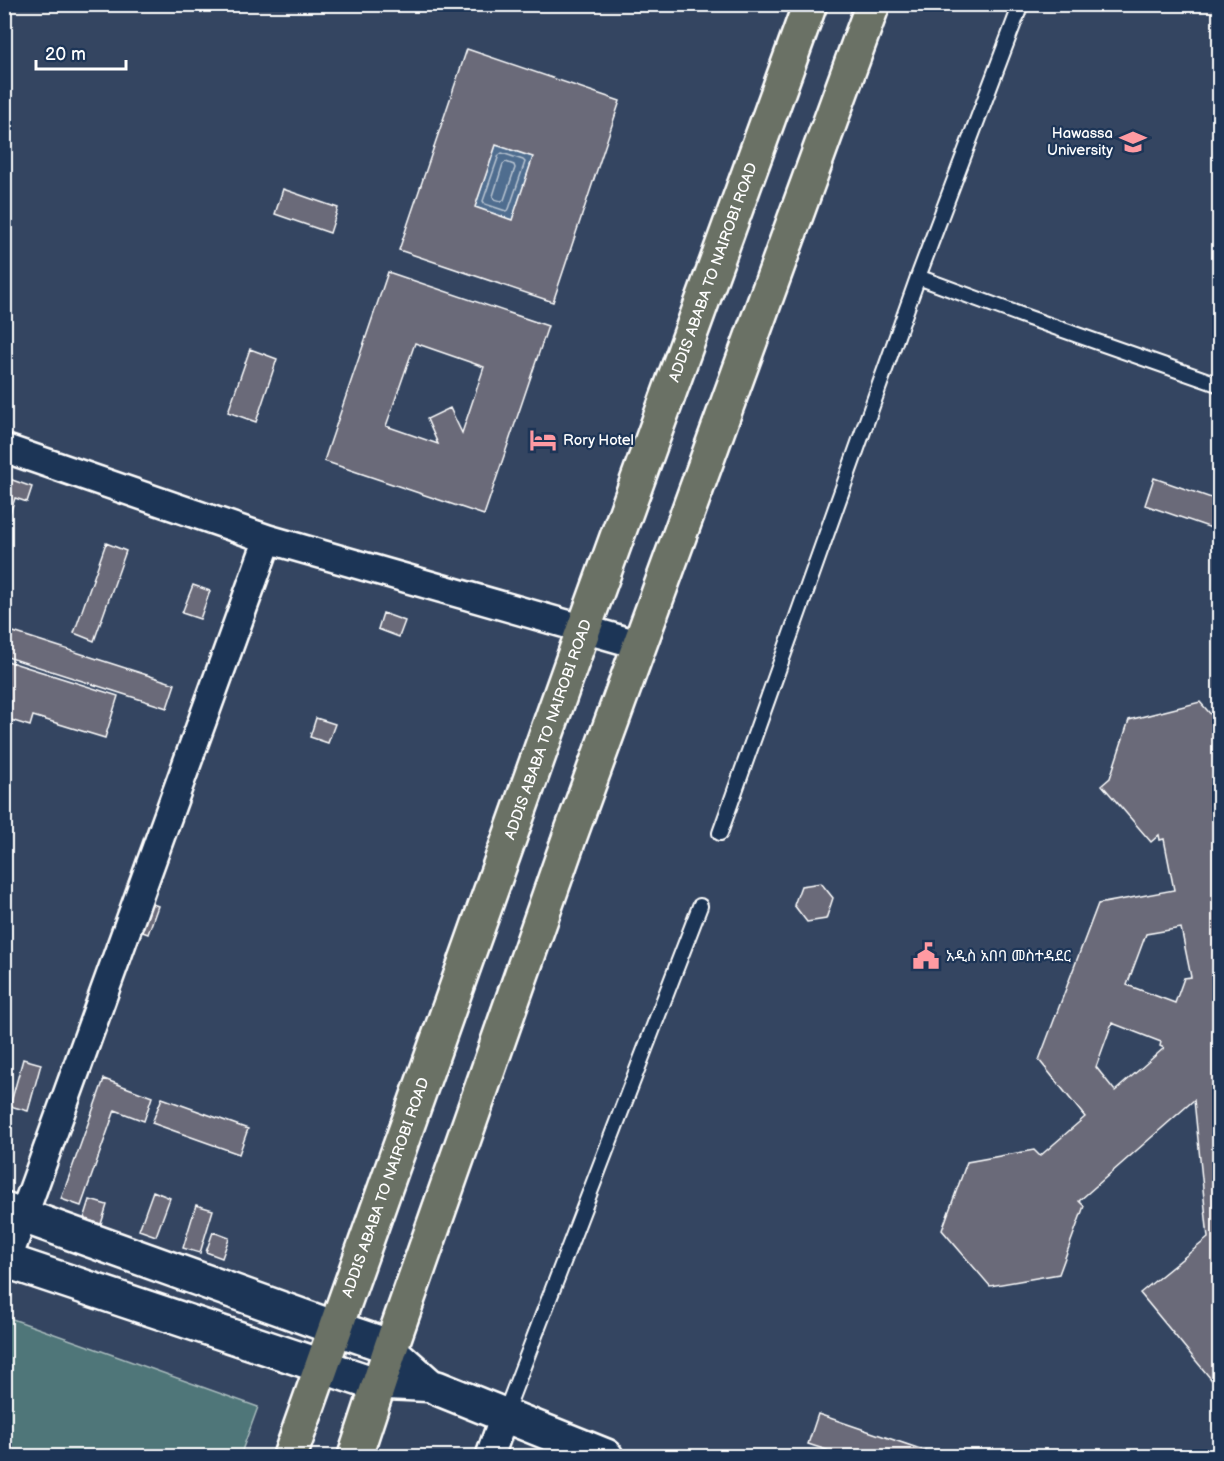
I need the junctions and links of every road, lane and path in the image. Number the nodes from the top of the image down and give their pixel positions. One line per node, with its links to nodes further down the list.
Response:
1 (810, 4): 8 (highway, ADDIS ABABA TO NAIROBI ROAD)
2 (873, 4): 9 (highway)
3 (1021, 4): 4 (lane)
4 (918, 277): 5 (lane); 10 (lane)
5 (1220, 385)
6 (4, 448): 7 (street)
7 (268, 539): 8 (street); 12 (street)
8 (584, 628): 9 (street); 14 (highway, ADDIS ABABA TO NAIROBI ROAD)
9 (640, 645): 15 (highway)
10 (720, 833)
11 (700, 906): 19 (lane)
12 (14, 1213): 13 (street); 14 (street)
13 (6, 1261): 16 (street)
14 (335, 1328): 15 (street); 16 (highway, ADDIS ABABA TO NAIROBI ROAD)
15 (391, 1347): 17 (highway); 18 (street)
16 (321, 1367): 17 (street); 20 (highway, ADDIS ABABA TO NAIROBI ROAD)
17 (378, 1385): 18 (street); 21 (highway)
18 (437, 1388): 19 (street)
19 (504, 1416): 22 (street); 23 (street)
20 (290, 1456)
21 (354, 1456)
22 (490, 1456)
23 (606, 1456)

